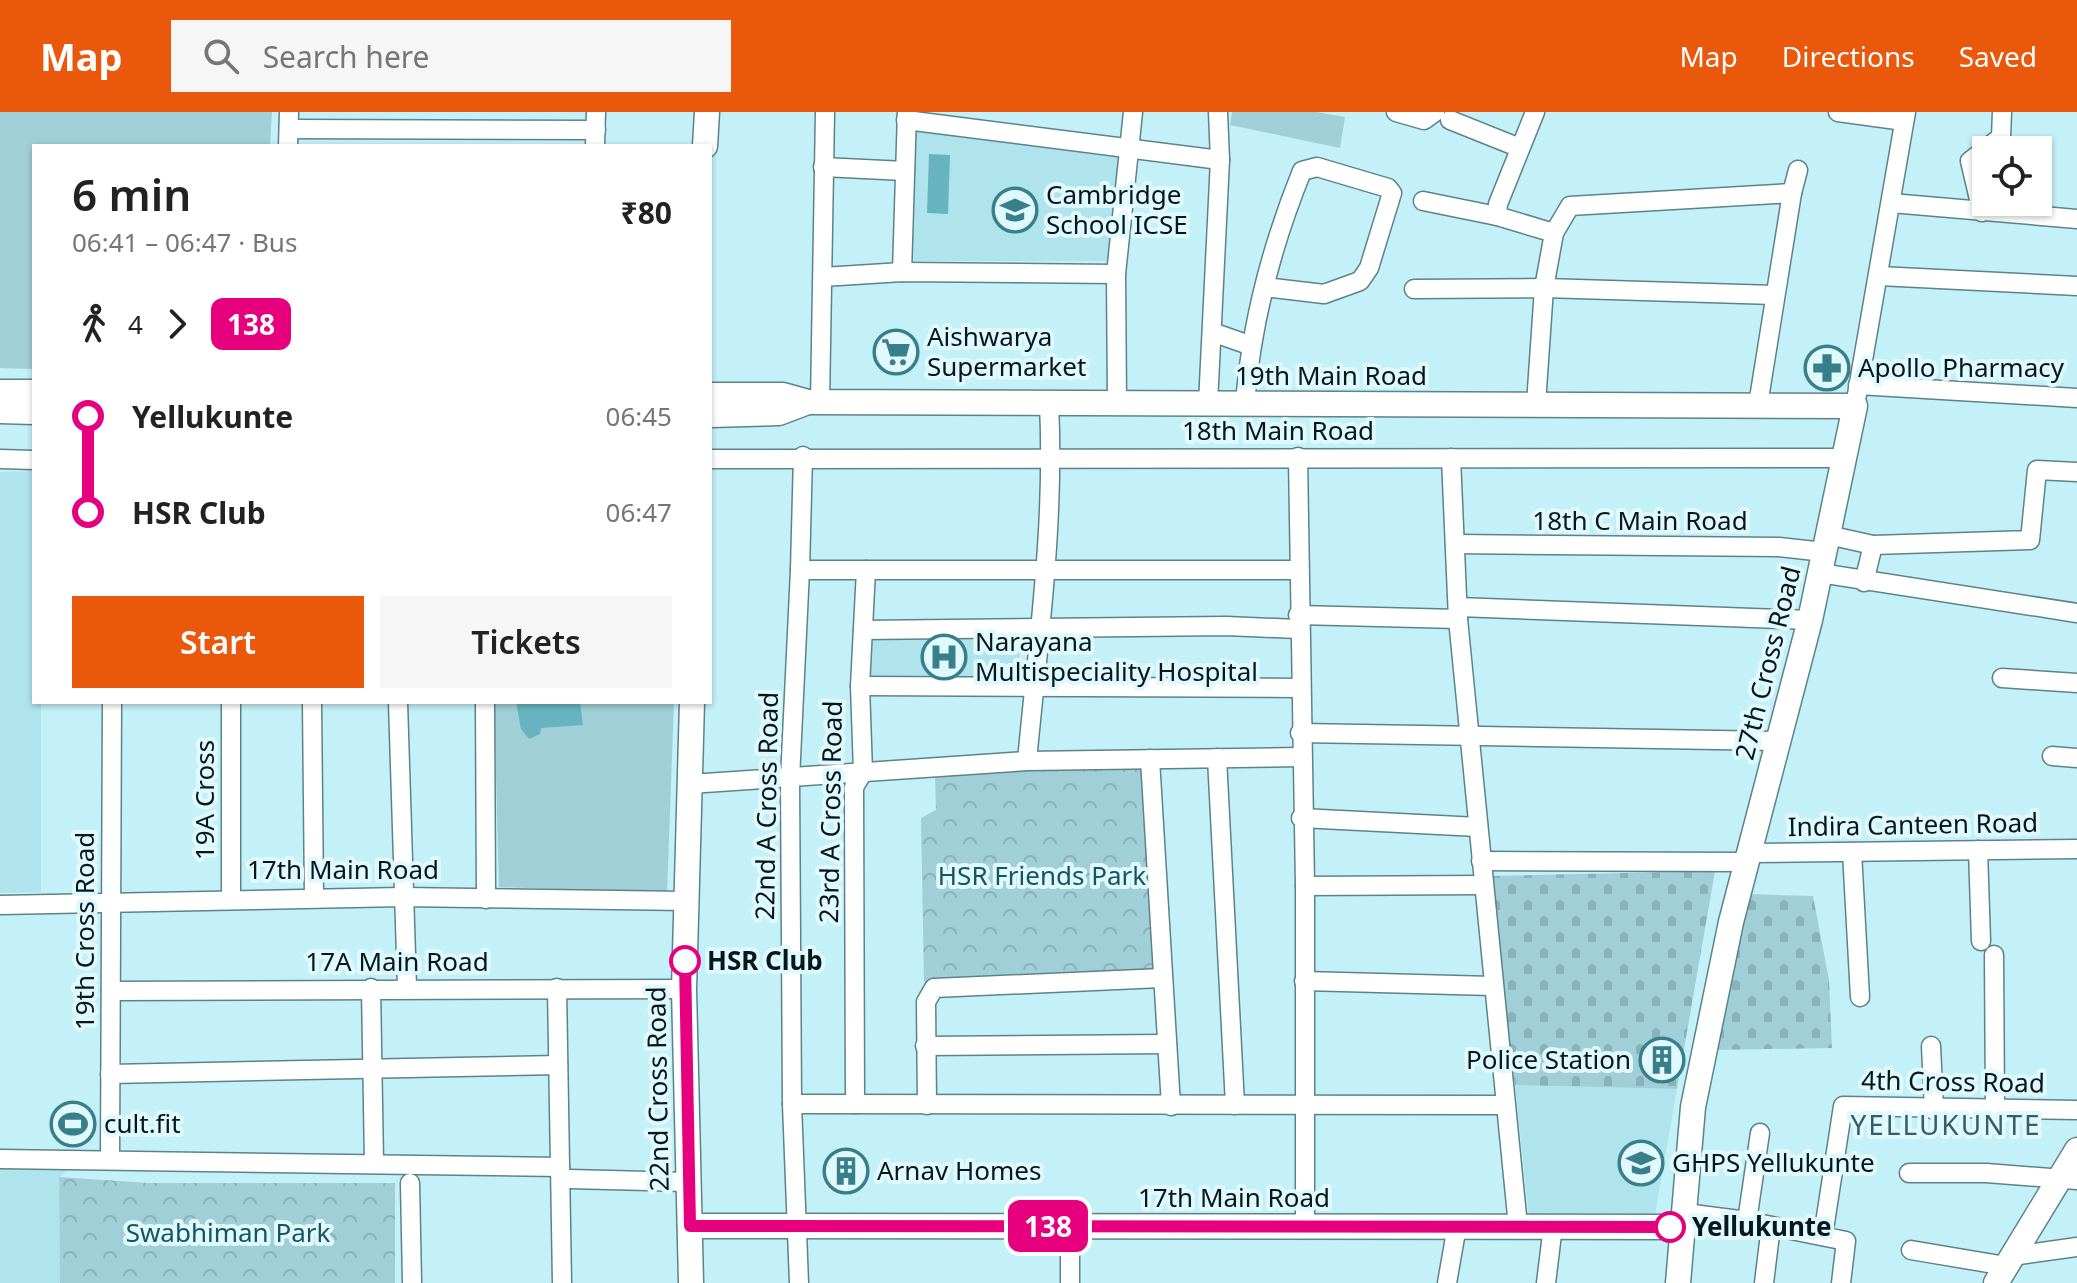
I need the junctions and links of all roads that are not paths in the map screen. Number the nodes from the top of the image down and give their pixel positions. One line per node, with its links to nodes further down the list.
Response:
1 (707, 112): 15 (main road)
2 (825, 112): 19 (street)
3 (1133, 112): 17 (street)
4 (1218, 112): 18 (street)
5 (1396, 112): 10 (street)
6 (1535, 112): 16 (street)
7 (2002, 112): 14 (street)
8 (1848, 113): 11 (street)
9 (906, 116): 17 (street); 21 (street)
10 (1443, 116): 16 (street)
11 (1905, 116): 24 (street, 27th Cross Road)
12 (289, 129): 13 (street)
13 (596, 129)
14 (2001, 136)
15 (705, 144)
16 (1520, 148): 26 (street)
17 (1131, 151): 18 (street); 31 (street)
18 (1220, 160): 39 (street)
19 (823, 167): 21 (street); 33 (street)
20 (1798, 170): 22 (street)
21 (905, 171): 30 (street)
22 (1792, 193): 29 (street); 38 (street)
23 (1423, 201): 26 (street)
24 (1891, 203): 25 (street); 32 (street, 27th Cross Road)
25 (1972, 211)
26 (1497, 216): 29 (street)
27 (2036, 216): 28 (street)
28 (2077, 219)
29 (1554, 233): 36 (street)
30 (902, 272): 31 (street); 33 (street)
31 (1116, 274): 48 (street)
32 (1879, 276): 34 (street); 44 (street, 27th Cross Road)
33 (823, 277): 46 (street)
34 (2077, 286)
35 (1265, 287): 35 (street); 40 (street)
36 (1544, 288): 37 (street); 38 (street); 51 (street)
37 (1414, 289)
38 (1775, 295): 52 (street)
39 (1212, 332): 40 (street); 49 (street)
40 (1249, 345): 50 (street)
41 (0, 392): 42 (main road)
42 (32, 392)
43 (712, 395): 46 (main road, 19th Main Road)
44 (1856, 395): 45 (street); 52 (main road, 19th Main Road); 60 (main road, 27th Cross Road)
45 (2077, 398)
46 (814, 402): 47 (main road, 19th Main Road); 55 (main road, 19th Main Road)
47 (1049, 404): 48 (main road, 19th Main Road); 57 (street)
48 (1117, 404): 49 (main road, 19th Main Road)
49 (1208, 404): 50 (main road, 19th Main Road)
50 (1245, 404): 51 (main road, 19th Main Road)
51 (1536, 404): 52 (main road, 19th Main Road)
52 (1758, 405)
53 (0, 411): 54 (main road)
54 (32, 412)
55 (712, 415)
56 (803, 456): 57 (street, 18th Main Road); 62 (street, 18th Main Road); 68 (street, 22nd A Cross Road)
57 (1052, 456): 58 (street, 18th Main Road); 70 (street)
58 (1298, 457): 59 (street, 18th Main Road); 71 (street)
59 (1451, 458): 60 (street, 18th Main Road); 65 (street)
60 (1845, 458): 67 (main road, 27th Cross Road)
61 (0, 459): 63 (street)
62 (712, 459)
63 (32, 460)
64 (2077, 472): 66 (street)
65 (1455, 544): 67 (street, 18th C Main Road); 73 (street)
66 (1873, 545): 67 (street); 72 (street)
67 (1824, 553): 72 (street); 75 (main road, 27th Cross Road)
68 (800, 570): 69 (street); 100 (street, 22nd A Cross Road)
69 (866, 570): 70 (street); 78 (street, 23rd A Cross Road)
70 (1044, 570): 71 (street); 77 (street)
71 (1298, 570): 76 (street)
72 (1864, 582): 74 (street)
73 (1458, 613): 75 (street); 76 (street); 91 (street)
74 (2077, 613)
75 (1810, 620): 92 (main road, 27th Cross Road)
76 (1298, 622): 77 (street); 83 (street)
77 (1039, 626): 78 (street); 81 (street)
78 (863, 630): 82 (street, 23rd A Cross Road)
79 (2002, 678): 80 (street)
80 (2077, 683)
81 (1034, 685): 82 (street); 83 (street); 98 (street)
82 (860, 686): 99 (street, 23rd A Cross Road)
83 (1300, 688): 90 (street)
84 (112, 704): 116 (street, 19th Cross Road)
85 (231, 704): 113 (street, 19A Cross)
86 (312, 704): 112 (street)
87 (398, 704): 111 (street)
88 (485, 704): 114 (street)
89 (692, 704): 101 (main road, 22nd Cross Road)
90 (1300, 733): 91 (street); 94 (street)
91 (1469, 736): 92 (street); 103 (street)
92 (1776, 741): 107 (main road, 27th Cross Road)
93 (2052, 756): 96 (street)
94 (1300, 757): 95 (street); 102 (street)
95 (1217, 758): 97 (street); 136 (street)
96 (2077, 758)
97 (1150, 759): 98 (street); 118 (street)
98 (1027, 761): 99 (street)
99 (863, 772): 100 (street); 134 (street, 23rd A Cross Road)
100 (790, 779): 101 (street); 133 (street, 22nd A Cross Road)
101 (690, 784): 115 (main road, 22nd Cross Road)
102 (1301, 818): 103 (street); 110 (street)
103 (1478, 827): 108 (street)
104 (2077, 849): 105 (street, Indira Canteen Road)
105 (1978, 850): 106 (street, Indira Canteen Road); 140 (street)
106 (1852, 852): 107 (street, Indira Canteen Road); 126 (street)
107 (1749, 857): 108 (street, Indira Canteen Road); 153 (main road, 27th Cross Road)
108 (1481, 861): 109 (street)
109 (1483, 885): 110 (street); 120 (street)
110 (1305, 886): 119 (street)
111 (402, 897): 112 (street, 17th Main Road); 114 (street, 17th Main Road); 121 (street)
112 (314, 898): 113 (street, 17th Main Road)
113 (231, 899): 116 (street, 17th Main Road)
114 (486, 899): 115 (street, 17th Main Road)
115 (686, 901): 124 (main road, 22nd Cross Road)
116 (111, 903): 117 (street, 17th Main Road); 125 (street, 19th Cross Road)
117 (0, 905)
118 (1162, 978): 127 (street); 128 (street)
119 (1304, 981): 120 (street); 139 (street)
120 (1492, 986): 137 (street)
121 (407, 987): 122 (street, 17A Main Road); 123 (street, 17A Main Road)
122 (371, 988): 125 (street, 17A Main Road); 131 (street)
123 (557, 988): 124 (street, 17A Main Road); 130 (street)
124 (684, 989): 151 (main road, 22nd Cross Road)
125 (111, 991): 132 (street, 19th Cross Road)
126 (1860, 997)
127 (1167, 1044): 128 (street); 138 (street)
128 (925, 1046): 135 (street)
129 (1931, 1046): 141 (street)
130 (558, 1065): 131 (street); 148 (street)
131 (373, 1067): 132 (street); 147 (street)
132 (110, 1074): 146 (street, 19th Cross Road)
133 (792, 1104): 134 (street); 157 (street, 22nd A Cross Road)
134 (855, 1104): 135 (street)
135 (927, 1105): 138 (street)
136 (1235, 1105): 138 (street); 139 (street)
137 (1505, 1105): 139 (street); 160 (street)
138 (1171, 1106)
139 (1305, 1106): 155 (street)
140 (1995, 1109): 141 (street, 4th Cross Road); 142 (street, 4th Cross Road)
141 (1934, 1110): 163 (street, 4th Cross Road)
142 (2077, 1110)
143 (1760, 1133): 154 (street)
144 (2077, 1150): 150 (main road)
145 (0, 1159): 146 (street)
146 (110, 1159): 147 (street)
147 (374, 1163): 148 (street)
148 (565, 1173): 151 (street); 168 (street)
149 (1909, 1173): 150 (street)
150 (2066, 1181): 166 (main road)
151 (687, 1182): 156 (main road, 22nd Cross Road)
152 (410, 1183): 167 (street)
153 (1684, 1220): 154 (street); 161 (main road, 17th Main Road); 174 (main road, 27th Cross Road)
154 (1747, 1221): 162 (street)
155 (1305, 1225): 158 (main road, 17th Main Road); 159 (main road, 17th Main Road)
156 (690, 1226): 157 (main road, 17th Main Road); 169 (main road, 22nd Cross Road)
157 (799, 1226): 158 (main road, 17th Main Road); 170 (street, 22nd A Cross Road)
158 (1070, 1226): 171 (street)
159 (1457, 1226): 160 (main road, 17th Main Road); 172 (street)
160 (1518, 1226): 161 (main road, 17th Main Road)
161 (1553, 1226): 173 (street)
162 (1771, 1226): 163 (street); 175 (street)
163 (1823, 1236): 176 (street)
164 (2077, 1247): 166 (street)
165 (1911, 1250): 166 (street)
166 (2005, 1268)
167 (412, 1283)
168 (562, 1283)
169 (691, 1283)
170 (799, 1283)
171 (1070, 1283)
172 (1447, 1283)
173 (1546, 1283)
174 (1678, 1283)
175 (1764, 1283)
176 (1841, 1283)

